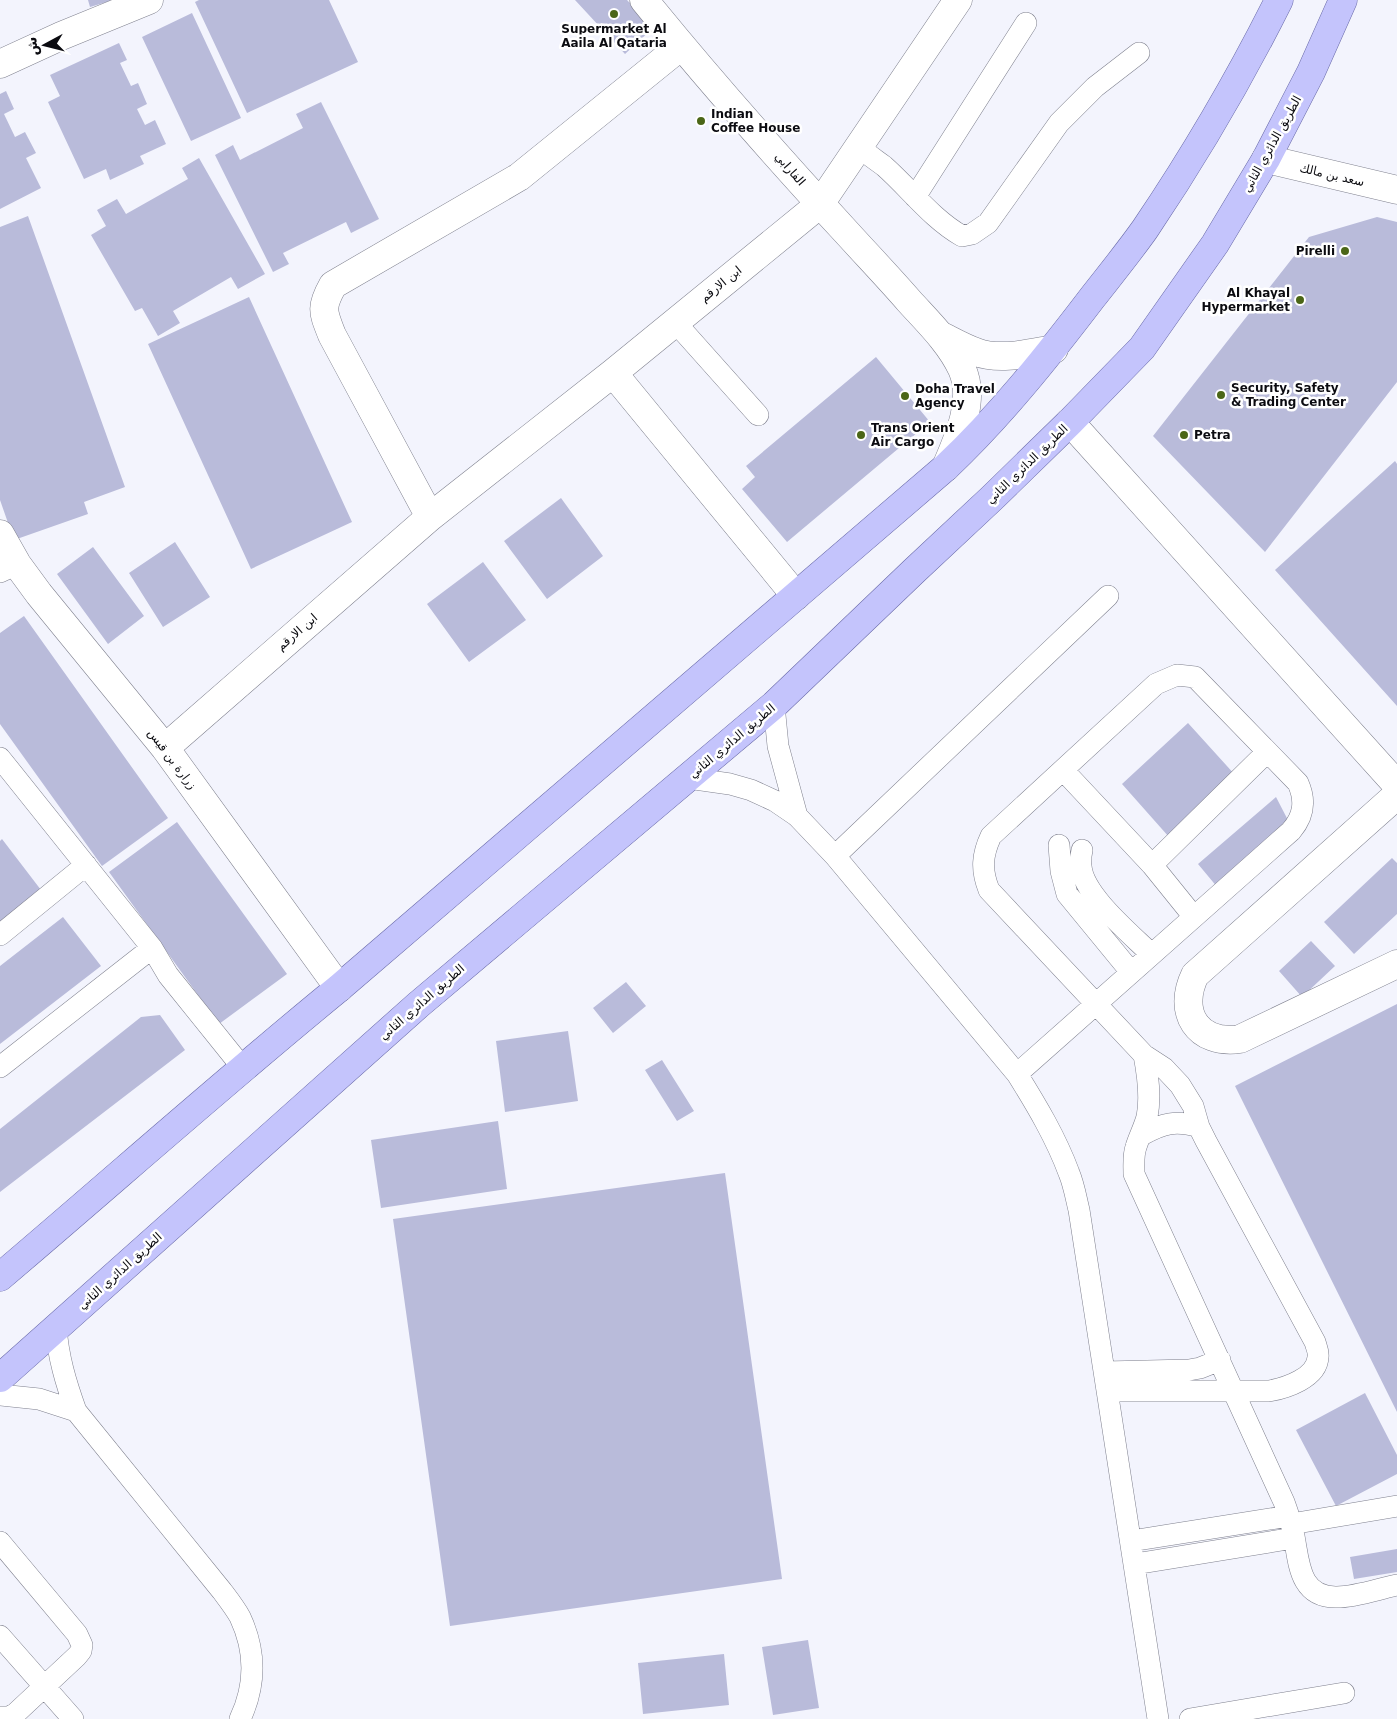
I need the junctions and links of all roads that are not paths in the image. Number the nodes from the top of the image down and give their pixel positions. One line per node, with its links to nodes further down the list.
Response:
1 (149, 0): 9 (street)
2 (644, 0): 7 (street, الفارابي)
3 (958, 0): 10 (street, ابن الارقم)
4 (1279, 0): 17 (main road)
5 (1343, 0): 11 (main road, الطريق الدائري الثاني)
6 (1026, 23): 13 (lane)
7 (681, 46): 14 (street, الفارابي); 22 (street)
8 (1139, 53): 13 (lane)
9 (0, 64)
10 (859, 148): 13 (lane); 14 (street, ابن الارقم)
11 (1266, 159): 12 (street, سعد بن مالك); 20 (main road, الطريق الدائري الثاني)
12 (1397, 190)
13 (915, 198)
14 (820, 204): 15 (street, ابن الارقم); 16 (street, الفارابي)
15 (675, 322): 18 (street, ابن الارقم); 19 (lane)
16 (940, 335): 17 (street, الفارابي); 21 (street, الفارابي)
17 (1054, 349): 21 (main road)
18 (613, 373): 22 (street, ابن الارقم); 25 (street)
19 (758, 415)
20 (1070, 422): 27 (main road, الطريق الدائري الثاني); 33 (street)
21 (946, 467): 25 (main road)
22 (430, 517): 28 (street, ابن الارقم)
23 (0, 534): 24 (street, زرارة بن قيس)
24 (9, 568): 28 (street, زرارة بن قيس)
25 (796, 596): 47 (main road)
26 (1108, 596): 38 (lane)
27 (774, 705): 32 (main road, الطريق الدائري الثاني); 35 (lane)
28 (165, 748): 47 (street, زرارة بن قيس)
29 (1267, 752): 31 (lane); 40 (lane); 41 (lane)
30 (0, 758): 39 (lane)
31 (1063, 770): 40 (lane); 48 (lane)
32 (688, 778): 35 (lane); 56 (main road, الطريق الدائري الثاني)
33 (1397, 785)
34 (1397, 795): 45 (street)
35 (797, 816): 38 (lane)
36 (1059, 845): 46 (lane)
37 (1082, 850): 44 (lane)
38 (835, 856): 52 (lane)
39 (86, 865): 42 (lane); 43 (lane)
40 (1152, 865): 41 (lane)
41 (1194, 917): 44 (lane)
42 (0, 935)
43 (152, 948): 50 (lane); 51 (lane)
44 (1151, 954): 46 (lane)
45 (1397, 964)
46 (1131, 972): 48 (lane)
47 (338, 988): 51 (main road)
48 (1095, 1003): 49 (lane); 52 (lane)
49 (1144, 1055): 53 (lane); 54 (lane)
50 (0, 1067)
51 (242, 1067): 55 (main road)
52 (1017, 1074): 59 (lane)
53 (1199, 1127): 54 (lane); 60 (lane)
54 (1142, 1135): 57 (lane)
55 (0, 1277)
56 (56, 1327): 58 (main road, الطريق الدائري الثاني); 62 (lane)
57 (1220, 1360): 59 (lane); 60 (lane)
58 (0, 1378)
59 (1106, 1382): 60 (lane); 66 (lane)
60 (1234, 1392): 65 (lane)
61 (0, 1395): 62 (lane)
62 (76, 1411): 75 (lane)
63 (1397, 1489): 64 (lane)
64 (1392, 1508): 65 (lane)
65 (1292, 1526): 66 (lane); 68 (lane); 69 (lane)
66 (1131, 1541): 68 (lane)
67 (0, 1542): 71 (lane)
68 (1135, 1564): 76 (lane)
69 (1397, 1585)
70 (0, 1636): 71 (lane)
71 (45, 1686): 73 (lane); 74 (lane)
72 (1344, 1693): 77 (lane)
73 (0, 1717)
74 (73, 1719)
75 (240, 1719)
76 (1158, 1719)
77 (1190, 1719)

